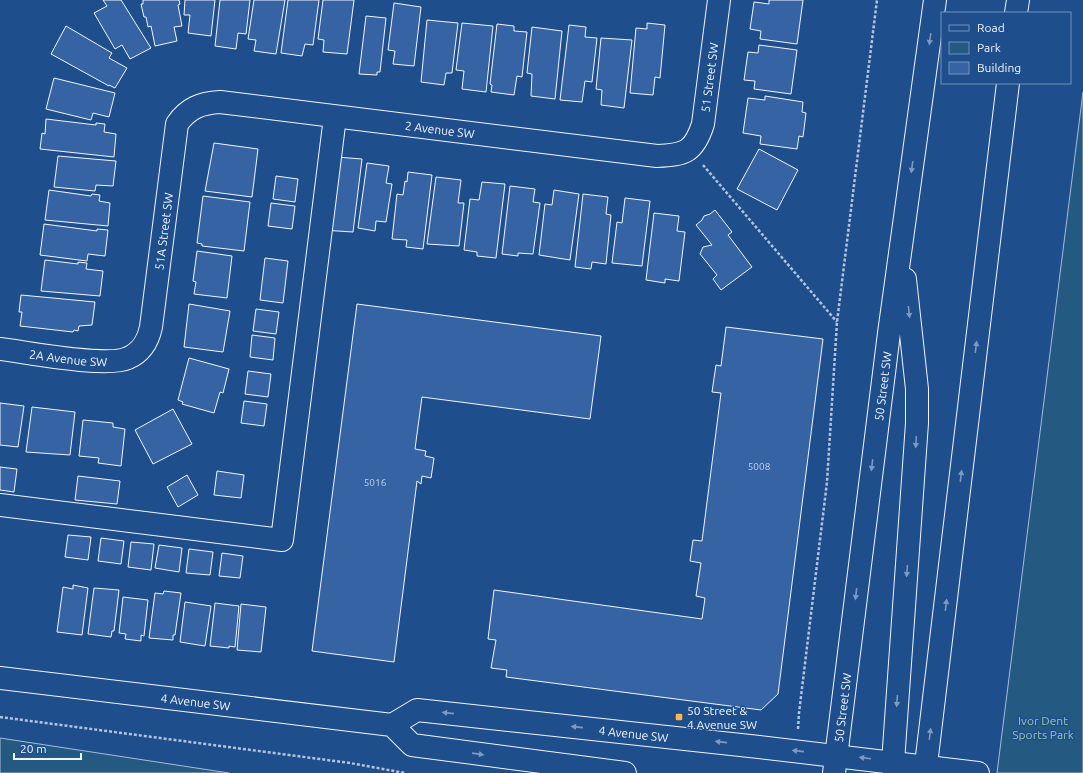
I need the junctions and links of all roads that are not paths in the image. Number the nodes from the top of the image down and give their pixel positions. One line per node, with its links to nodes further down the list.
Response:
1 (719, 0): 8 (street, 51 Street SW)
2 (935, 0): 9 (street, 50 Street SW, one-way to 9)
3 (1018, 0): 4 (street)
4 (1016, 12)
5 (1008, 84): 17 (street, one-way to 5)
6 (190, 110): 7 (street, 2 Avenue SW); 11 (street, 51A Street SW)
7 (335, 117): 8 (street, 2 Avenue SW); 12 (street)
8 (689, 150)
9 (902, 246): 15 (street, 50 Street SW, one-way to 15); 16 (street, one-way to 16)
10 (0, 349): 11 (street, 2A Avenue SW)
11 (136, 354)
12 (0, 505)
13 (0, 678): 14 (street, 4 Avenue SW)
14 (392, 725): 15 (street, 4 Avenue SW, one-way to 14); 18 (street, one-way to 18)
15 (835, 764): 16 (street, 4 Avenue SW, one-way to 15); 19 (street)
16 (894, 767): 17 (street, 4 Avenue SW)
17 (926, 770): 20 (street, 4 Avenue SW)
18 (625, 773)
19 (848, 773)
20 (978, 773)

